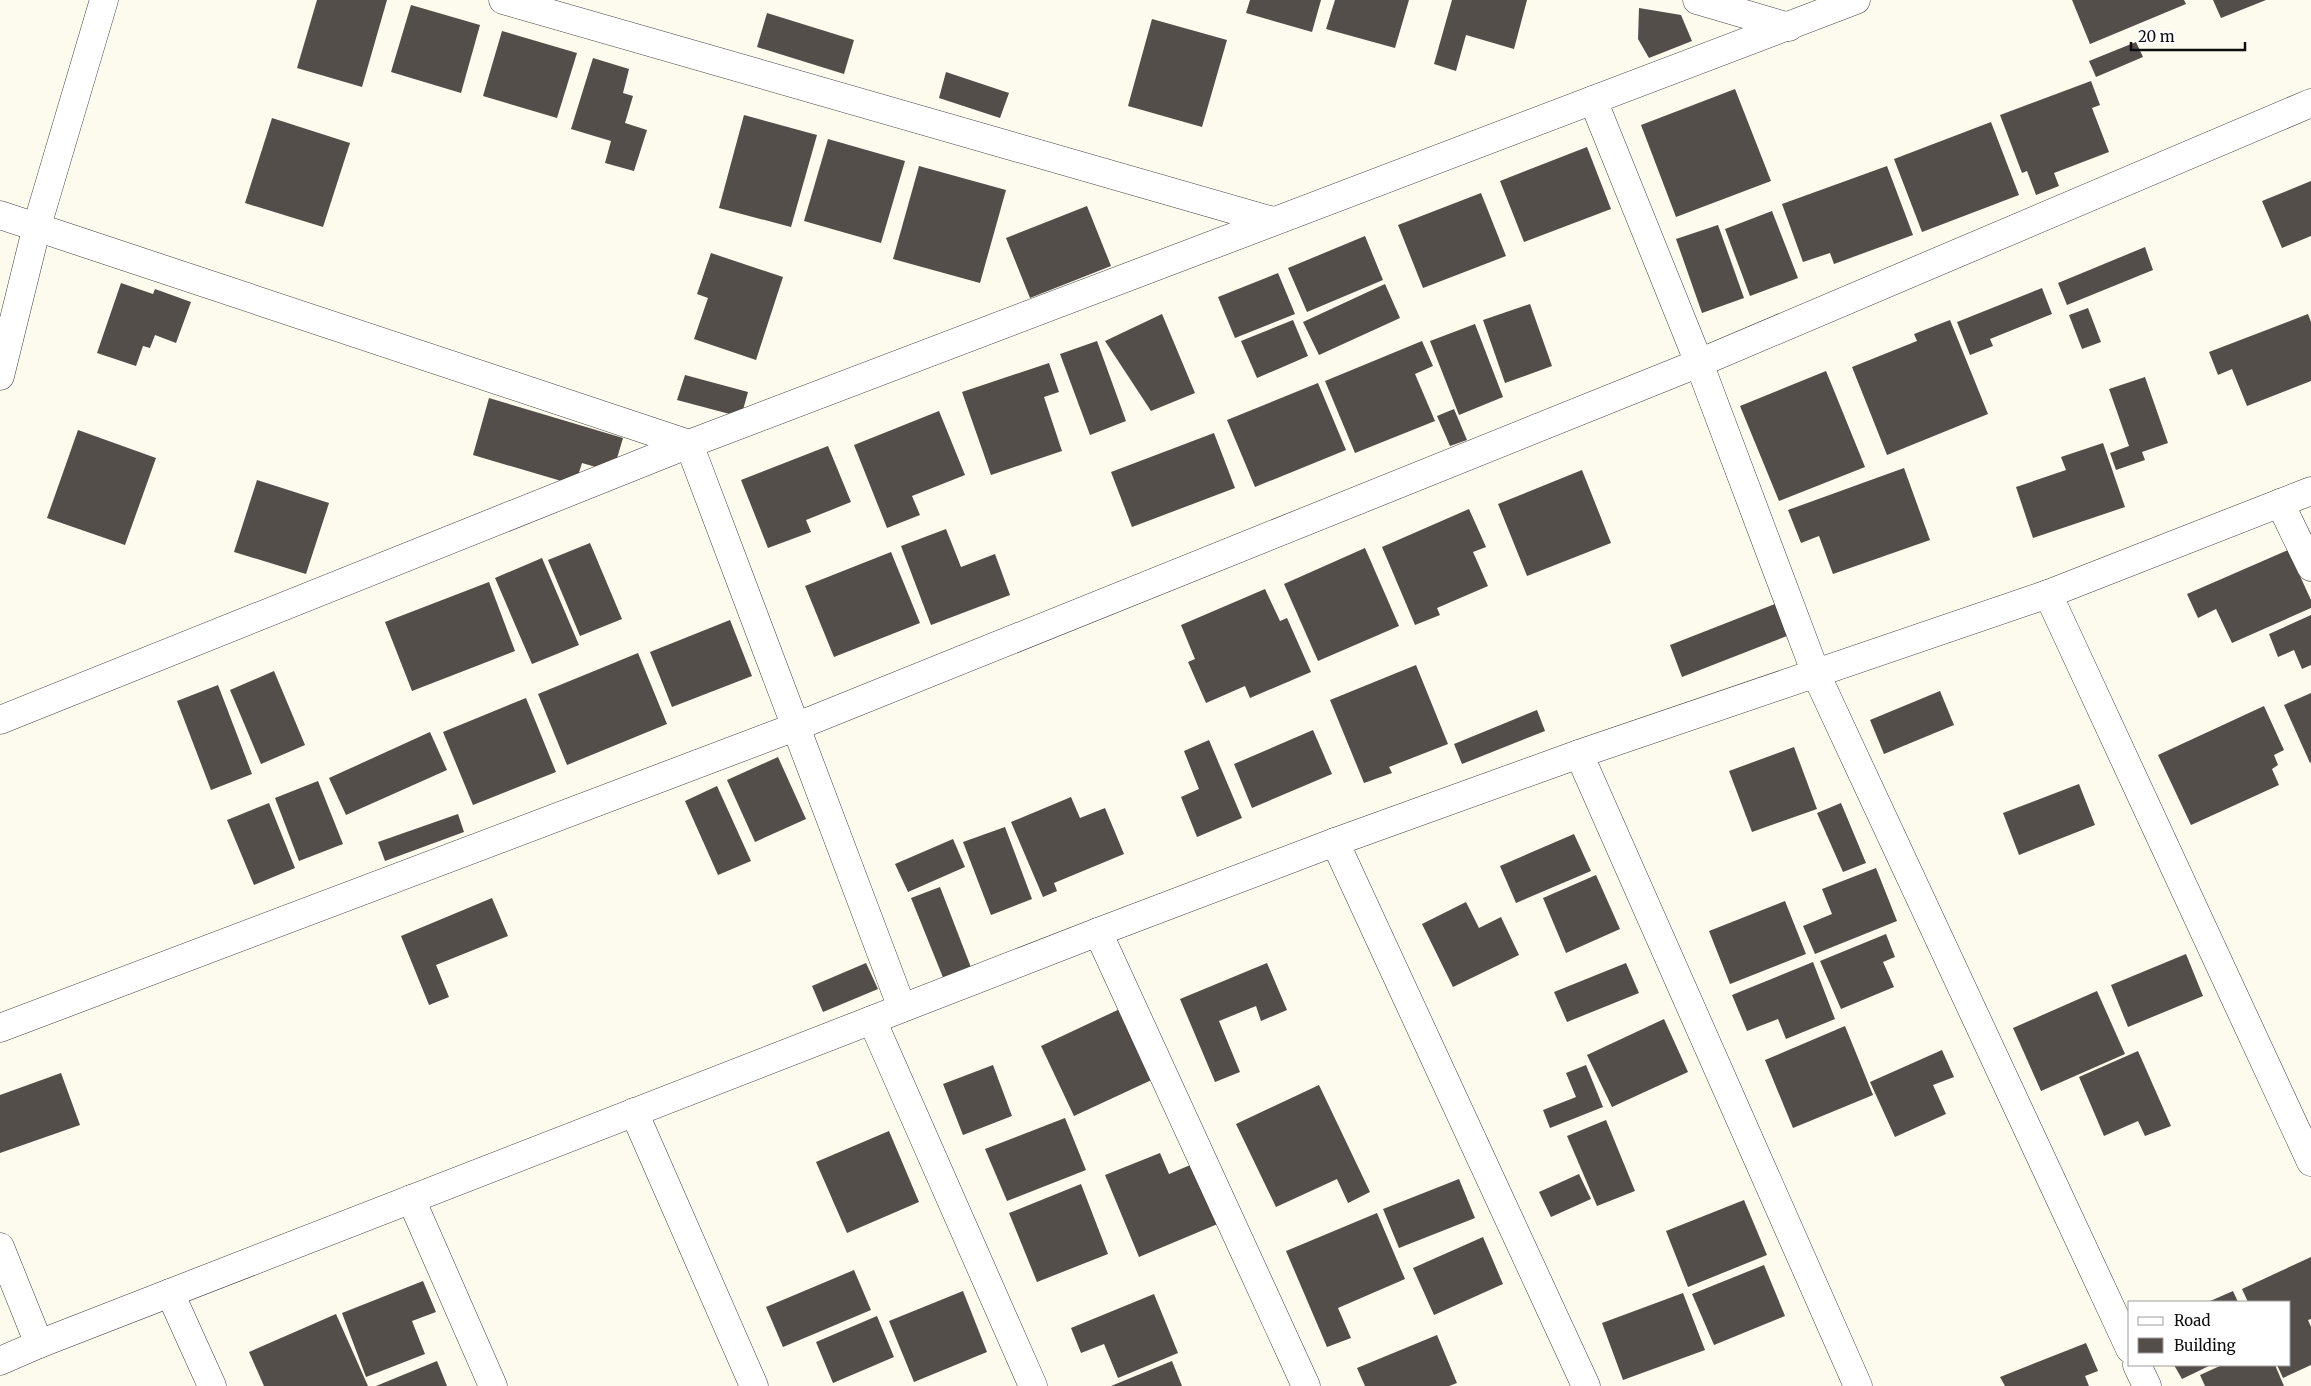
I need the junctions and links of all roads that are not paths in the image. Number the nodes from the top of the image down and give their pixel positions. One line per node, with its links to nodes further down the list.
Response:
1 (104, 0): 10 (street)
2 (503, 0): 9 (street)
3 (1697, 0): 5 (street)
4 (1856, 0): 5 (street)
5 (1789, 26): 6 (street)
6 (1593, 100): 9 (street); 11 (street)
7 (2311, 103): 11 (street)
8 (0, 215): 10 (street)
9 (1273, 221): 13 (street)
10 (37, 226): 12 (street); 13 (street)
11 (1699, 363): 18 (street); 20 (street)
12 (0, 376)
13 (689, 444): 19 (street); 20 (street)
14 (2311, 491): 15 (street)
15 (2280, 503): 16 (street); 17 (street)
16 (2311, 567)
17 (2048, 594): 18 (street); 28 (street)
18 (1816, 674): 21 (street); 33 (street)
19 (0, 720)
20 (795, 727): 24 (street); 26 (street)
21 (1579, 754): 22 (street); 42 (street)
22 (1335, 842): 23 (street); 41 (street)
23 (1098, 932): 24 (street); 40 (street)
24 (902, 1008): 25 (street)
25 (872, 1020): 27 (street); 39 (street)
26 (0, 1028)
27 (634, 1112): 29 (street); 38 (street)
28 (2311, 1162)
29 (411, 1199): 31 (street); 37 (street)
30 (0, 1247): 32 (street)
31 (170, 1293): 32 (street); 36 (street)
32 (38, 1344): 34 (street)
33 (2128, 1345)
34 (0, 1360)
35 (2137, 1366): 43 (street)
36 (212, 1386)
37 (493, 1386)
38 (754, 1386)
39 (1032, 1386)
40 (1306, 1386)
41 (1586, 1386)
42 (1858, 1386)
43 (2147, 1386)

